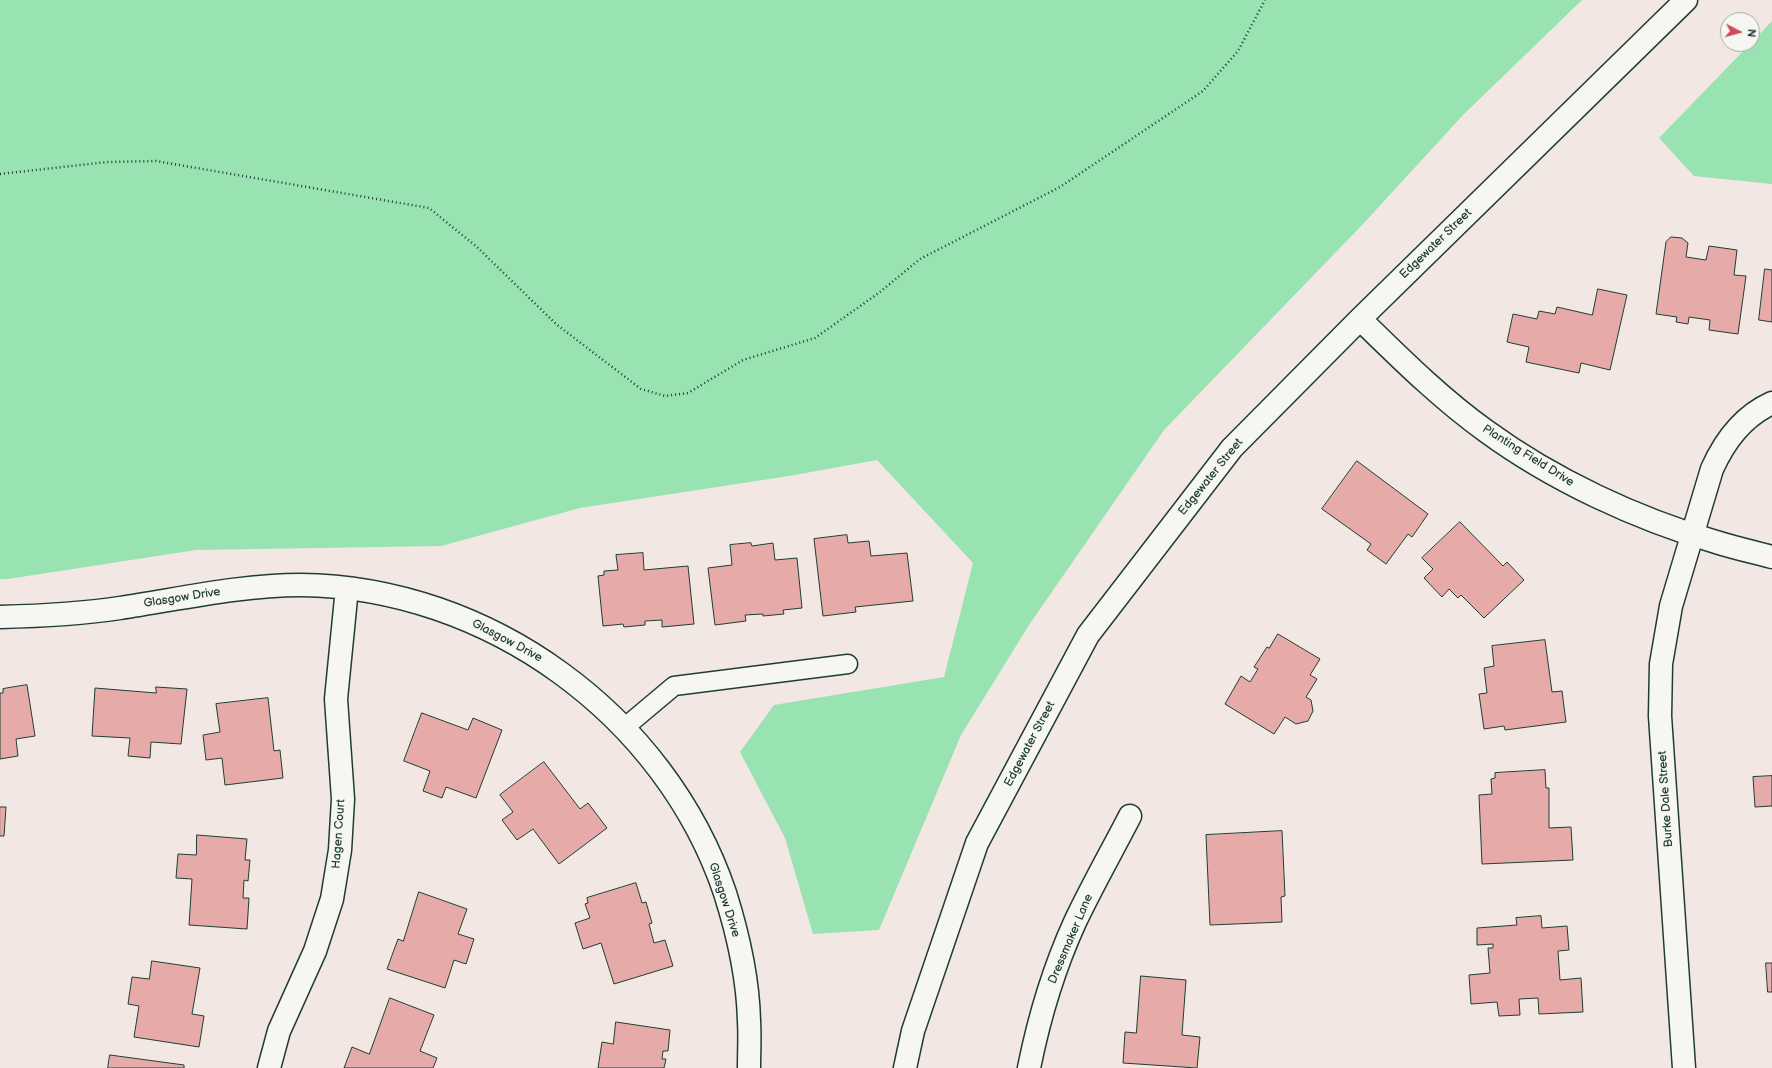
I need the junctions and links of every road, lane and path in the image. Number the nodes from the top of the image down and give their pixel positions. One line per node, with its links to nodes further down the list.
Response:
1 (1265, 0): 3 (path)
2 (1686, 0): 4 (street, Edgewater Street)
3 (0, 174)
4 (1360, 319): 6 (street, Planting Field Drive); 15 (street, Edgewater Street)
5 (1772, 403): 6 (street, Burke Dale Street)
6 (1692, 534): 7 (street, Planting Field Drive); 17 (street, Burke Dale Street)
7 (1772, 556)
8 (347, 588): 9 (street, Glasgow Drive); 11 (street, Glasgow Drive); 13 (street, Hagen Court)
9 (0, 617)
10 (848, 664): 11 (lane)
11 (624, 728): 14 (street, Glasgow Drive)
12 (1130, 816): 16 (street, Dressmaker Lane)
13 (269, 1068)
14 (749, 1068)
15 (905, 1068)
16 (1029, 1068)
17 (1684, 1068)

